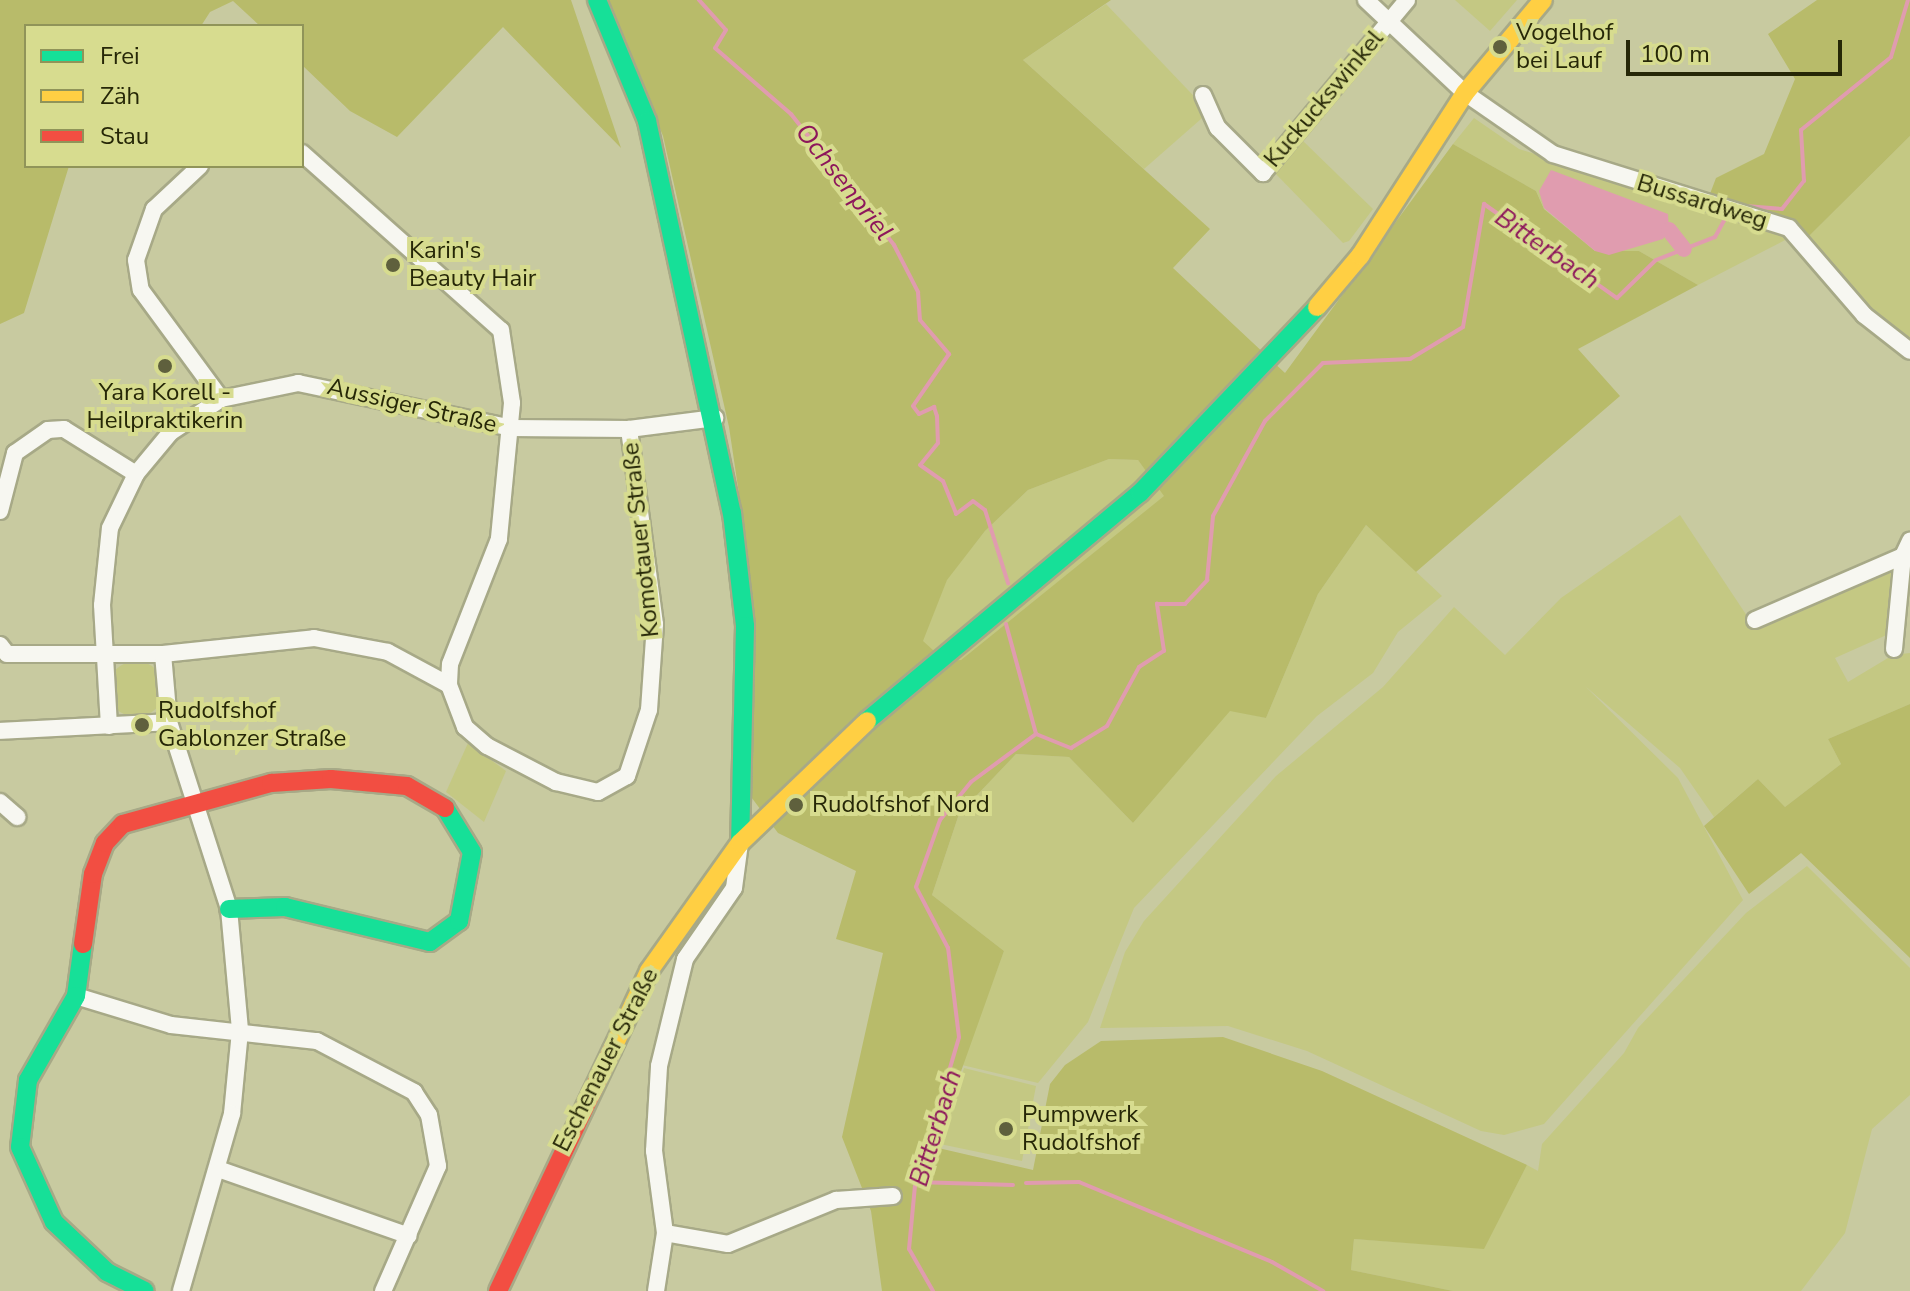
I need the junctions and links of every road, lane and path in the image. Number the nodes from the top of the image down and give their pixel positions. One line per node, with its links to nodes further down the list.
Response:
1 (597, 0): 12 (street)
2 (1366, 0): 5 (street, Bussardweg)
3 (1407, 0): 5 (street)
4 (1543, 0): 6 (street, Eschenauer Straße)
5 (1388, 23): 6 (street, Bussardweg); 7 (street, Kuckuckswinkel)
6 (1465, 93): 10 (street, Bussardweg); 30 (street, Eschenauer Straße)
7 (1203, 95)
8 (304, 155): 13 (street)
9 (198, 168): 11 (street)
10 (1910, 351)
11 (221, 399): 13 (street, Aussiger Straße); 15 (street, Aussiger Straße)
12 (715, 418): 14 (street, Aussiger Straße); 30 (street)
13 (511, 428): 14 (street, Aussiger Straße); 23 (street)
14 (629, 429): 23 (street, Komotauer Straße)
15 (136, 474): 16 (street); 22 (street, Aussiger Straße)
16 (0, 511)
17 (1906, 548): 18 (street); 20 (street)
18 (1755, 620)
19 (0, 645): 22 (street)
20 (1894, 649)
21 (163, 654): 22 (street); 23 (street); 24 (street)
22 (103, 655): 25 (street, Aussiger Straße)
23 (449, 685)
24 (169, 722): 25 (street); 28 (street)
25 (109, 726): 26 (street)
26 (0, 731)
27 (0, 802): 29 (street)
28 (194, 802): 31 (street); 31 (street); 32 (street)
29 (17, 817)
30 (740, 843): 36 (street); 41 (street, Eschenauer Straße)
31 (229, 909): 33 (street)
32 (76, 996): 33 (street); 38 (street)
33 (240, 1031): 34 (street); 37 (street)
34 (218, 1169): 37 (street); 39 (street)
35 (893, 1196): 36 (street)
36 (665, 1233): 42 (street)
37 (409, 1236): 40 (street)
38 (145, 1291)
39 (181, 1291)
40 (383, 1291)
41 (498, 1291)
42 (656, 1291)

